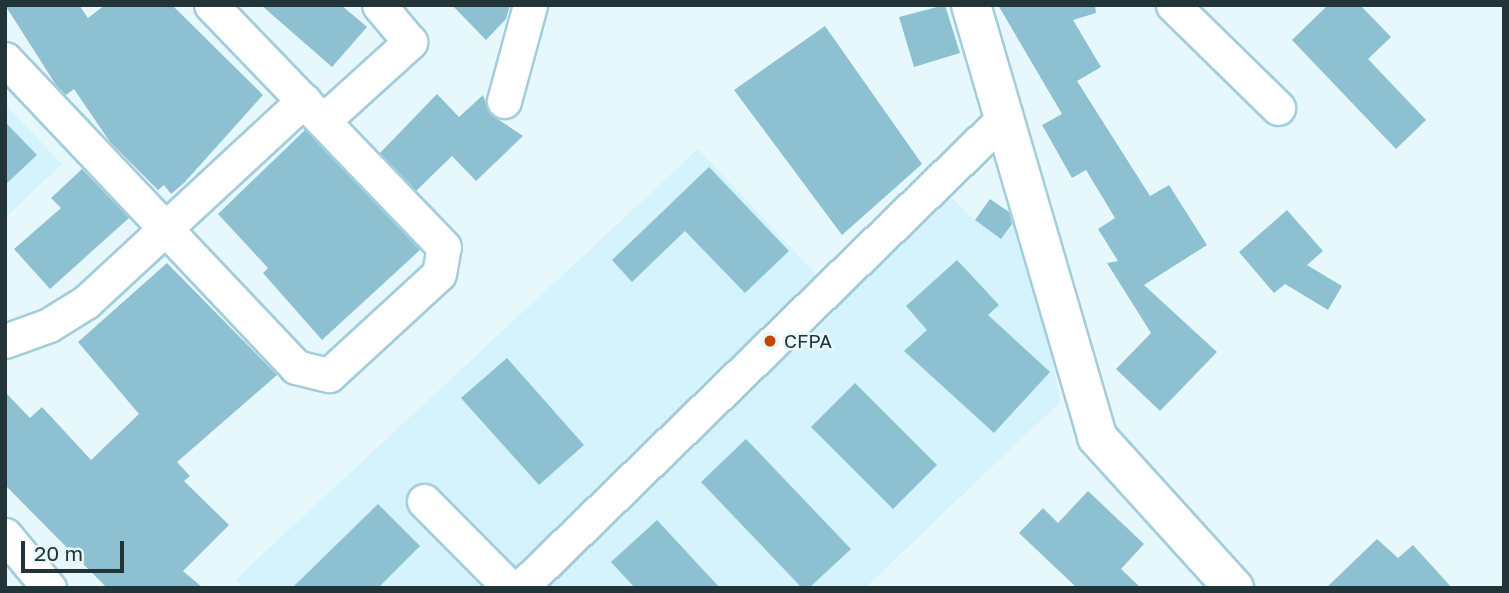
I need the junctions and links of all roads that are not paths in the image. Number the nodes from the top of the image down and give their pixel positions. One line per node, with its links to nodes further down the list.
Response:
1 (211, 5): 9 (street)
2 (379, 5): 9 (street)
3 (530, 5): 7 (street)
4 (971, 5): 10 (street)
5 (1172, 5): 8 (street)
6 (5, 59): 11 (street)
7 (504, 101)
8 (1278, 108)
9 (313, 110): 11 (street); 11 (street)
10 (1005, 117): 17 (street); 18 (street)
11 (168, 232): 12 (street)
12 (5, 341)
13 (424, 501): 16 (street)
14 (5, 535): 15 (street)
15 (49, 588)
16 (510, 588)
17 (520, 588)
18 (1234, 588)

